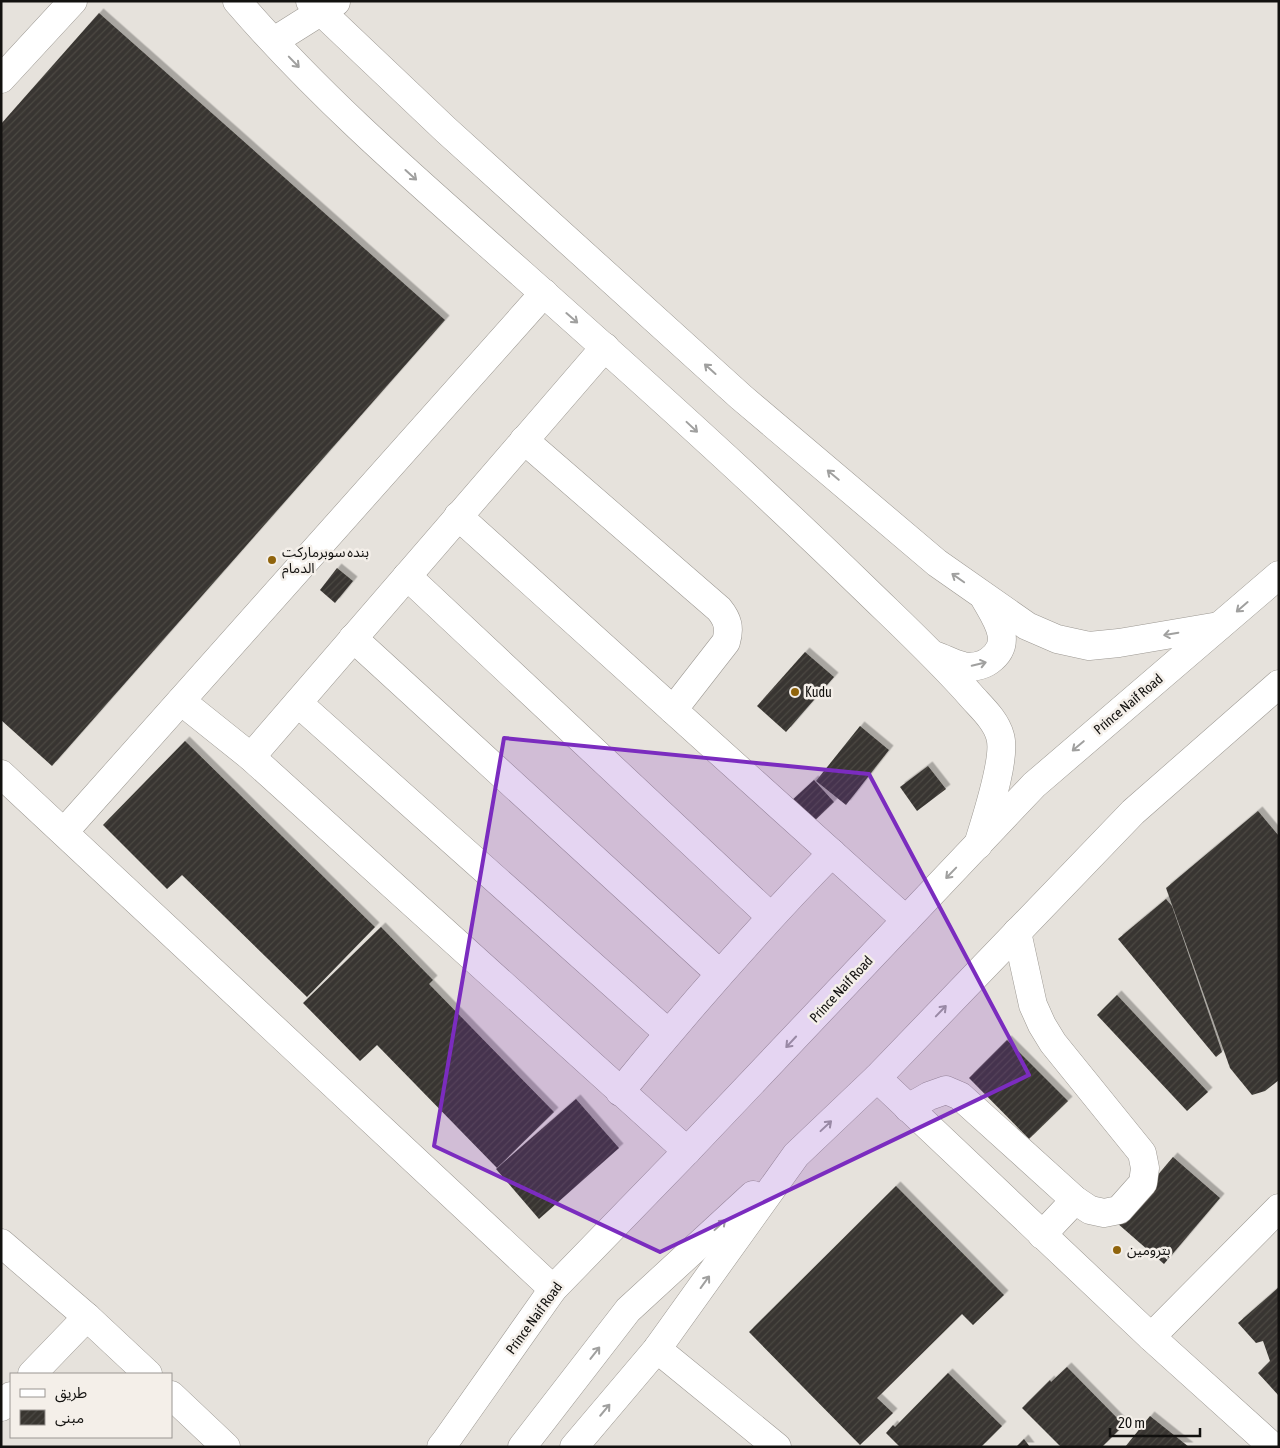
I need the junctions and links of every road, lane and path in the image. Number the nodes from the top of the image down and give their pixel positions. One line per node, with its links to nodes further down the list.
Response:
1 (73, 1): 5 (street)
2 (237, 1): 4 (street)
3 (322, 4): 4 (street); 12 (street, one-way to 3)
4 (274, 41): 6 (street, one-way to 6)
5 (1, 79)
6 (544, 293): 7 (street, one-way to 7); 17 (street)
7 (605, 347): 8 (street); 15 (street, one-way to 15)
8 (524, 440): 9 (street); 19 (street)
9 (458, 516): 11 (street); 19 (street)
10 (1279, 575): 13 (street, Prince Naif Road, one-way to 13)
11 (407, 576): 14 (street); 25 (street)
12 (984, 596): 13 (street, one-way to 12); 15 (street, one-way to 12)
13 (1219, 626): 23 (street, Prince Naif Road, one-way to 23)
14 (353, 638): 18 (street); 28 (street)
15 (933, 655): 23 (street)
16 (1279, 684): 27 (street)
17 (181, 701): 20 (street); 22 (street)
18 (298, 703): 20 (street); 29 (street)
19 (674, 710): 24 (street)
20 (251, 757): 31 (street)
21 (1, 774): 22 (street)
22 (64, 832): 39 (street)
23 (978, 845): 26 (street, Prince Naif Road, one-way to 26)
24 (832, 852): 25 (street); 26 (street)
25 (770, 916): 28 (street)
26 (906, 920): 33 (street, Prince Naif Road, one-way to 33)
27 (1017, 932): 30 (street, one-way to 27); 35 (street)
28 (719, 973): 29 (street)
29 (668, 1032): 31 (street)
30 (877, 1078): 32 (street); 34 (street, one-way to 30)
31 (620, 1092): 33 (street)
32 (908, 1108): 35 (street); 37 (street)
33 (687, 1151): 39 (street, Prince Naif Road)
34 (796, 1155): 42 (street, one-way to 34); 50 (street, one-way to 34)
35 (1075, 1200): 37 (street)
36 (1279, 1208): 41 (street)
37 (1042, 1235): 41 (street)
38 (1, 1243): 40 (street)
39 (553, 1289): 48 (street, Prince Naif Road)
40 (87, 1317): 43 (street); 44 (street)
41 (1151, 1337): 53 (street)
42 (657, 1349): 51 (street, one-way to 42); 52 (street)
43 (33, 1373)
44 (147, 1373)
45 (10, 1397): 47 (street)
46 (172, 1397): 49 (street)
47 (1, 1407)
48 (443, 1445)
49 (226, 1447)
50 (522, 1447)
51 (574, 1447)
52 (777, 1447)
53 (1273, 1447)

